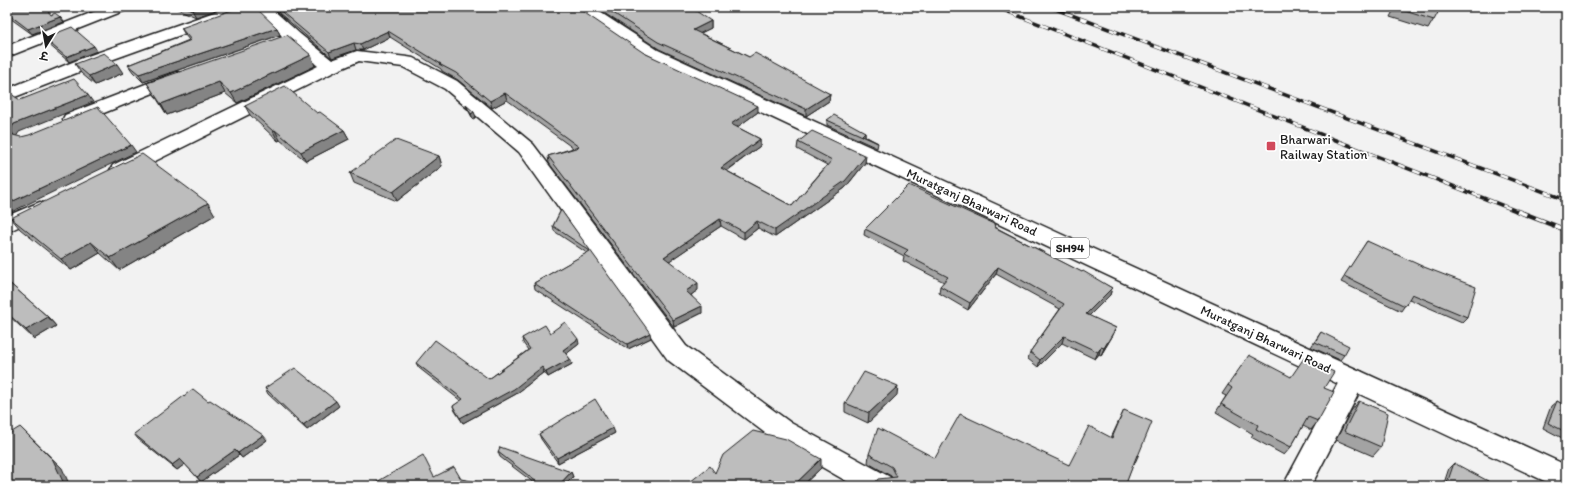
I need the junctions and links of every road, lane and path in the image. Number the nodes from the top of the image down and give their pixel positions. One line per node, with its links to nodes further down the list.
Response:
1 (120, 7): 5 (street)
2 (244, 7): 8 (street)
3 (261, 7): 6 (street)
4 (580, 7): 13 (street, Muratganj Bharwari Road / SH94)
5 (7, 52)
6 (330, 67): 10 (street); 15 (street)
7 (196, 71): 9 (street)
8 (7, 95)
9 (56, 125)
10 (100, 179)
11 (57, 200): 12 (street)
12 (7, 225)
13 (1353, 379): 14 (street, Muratganj Bharwari Road / SH94); 16 (street)
14 (1566, 478)
15 (880, 486)
16 (1297, 486)

